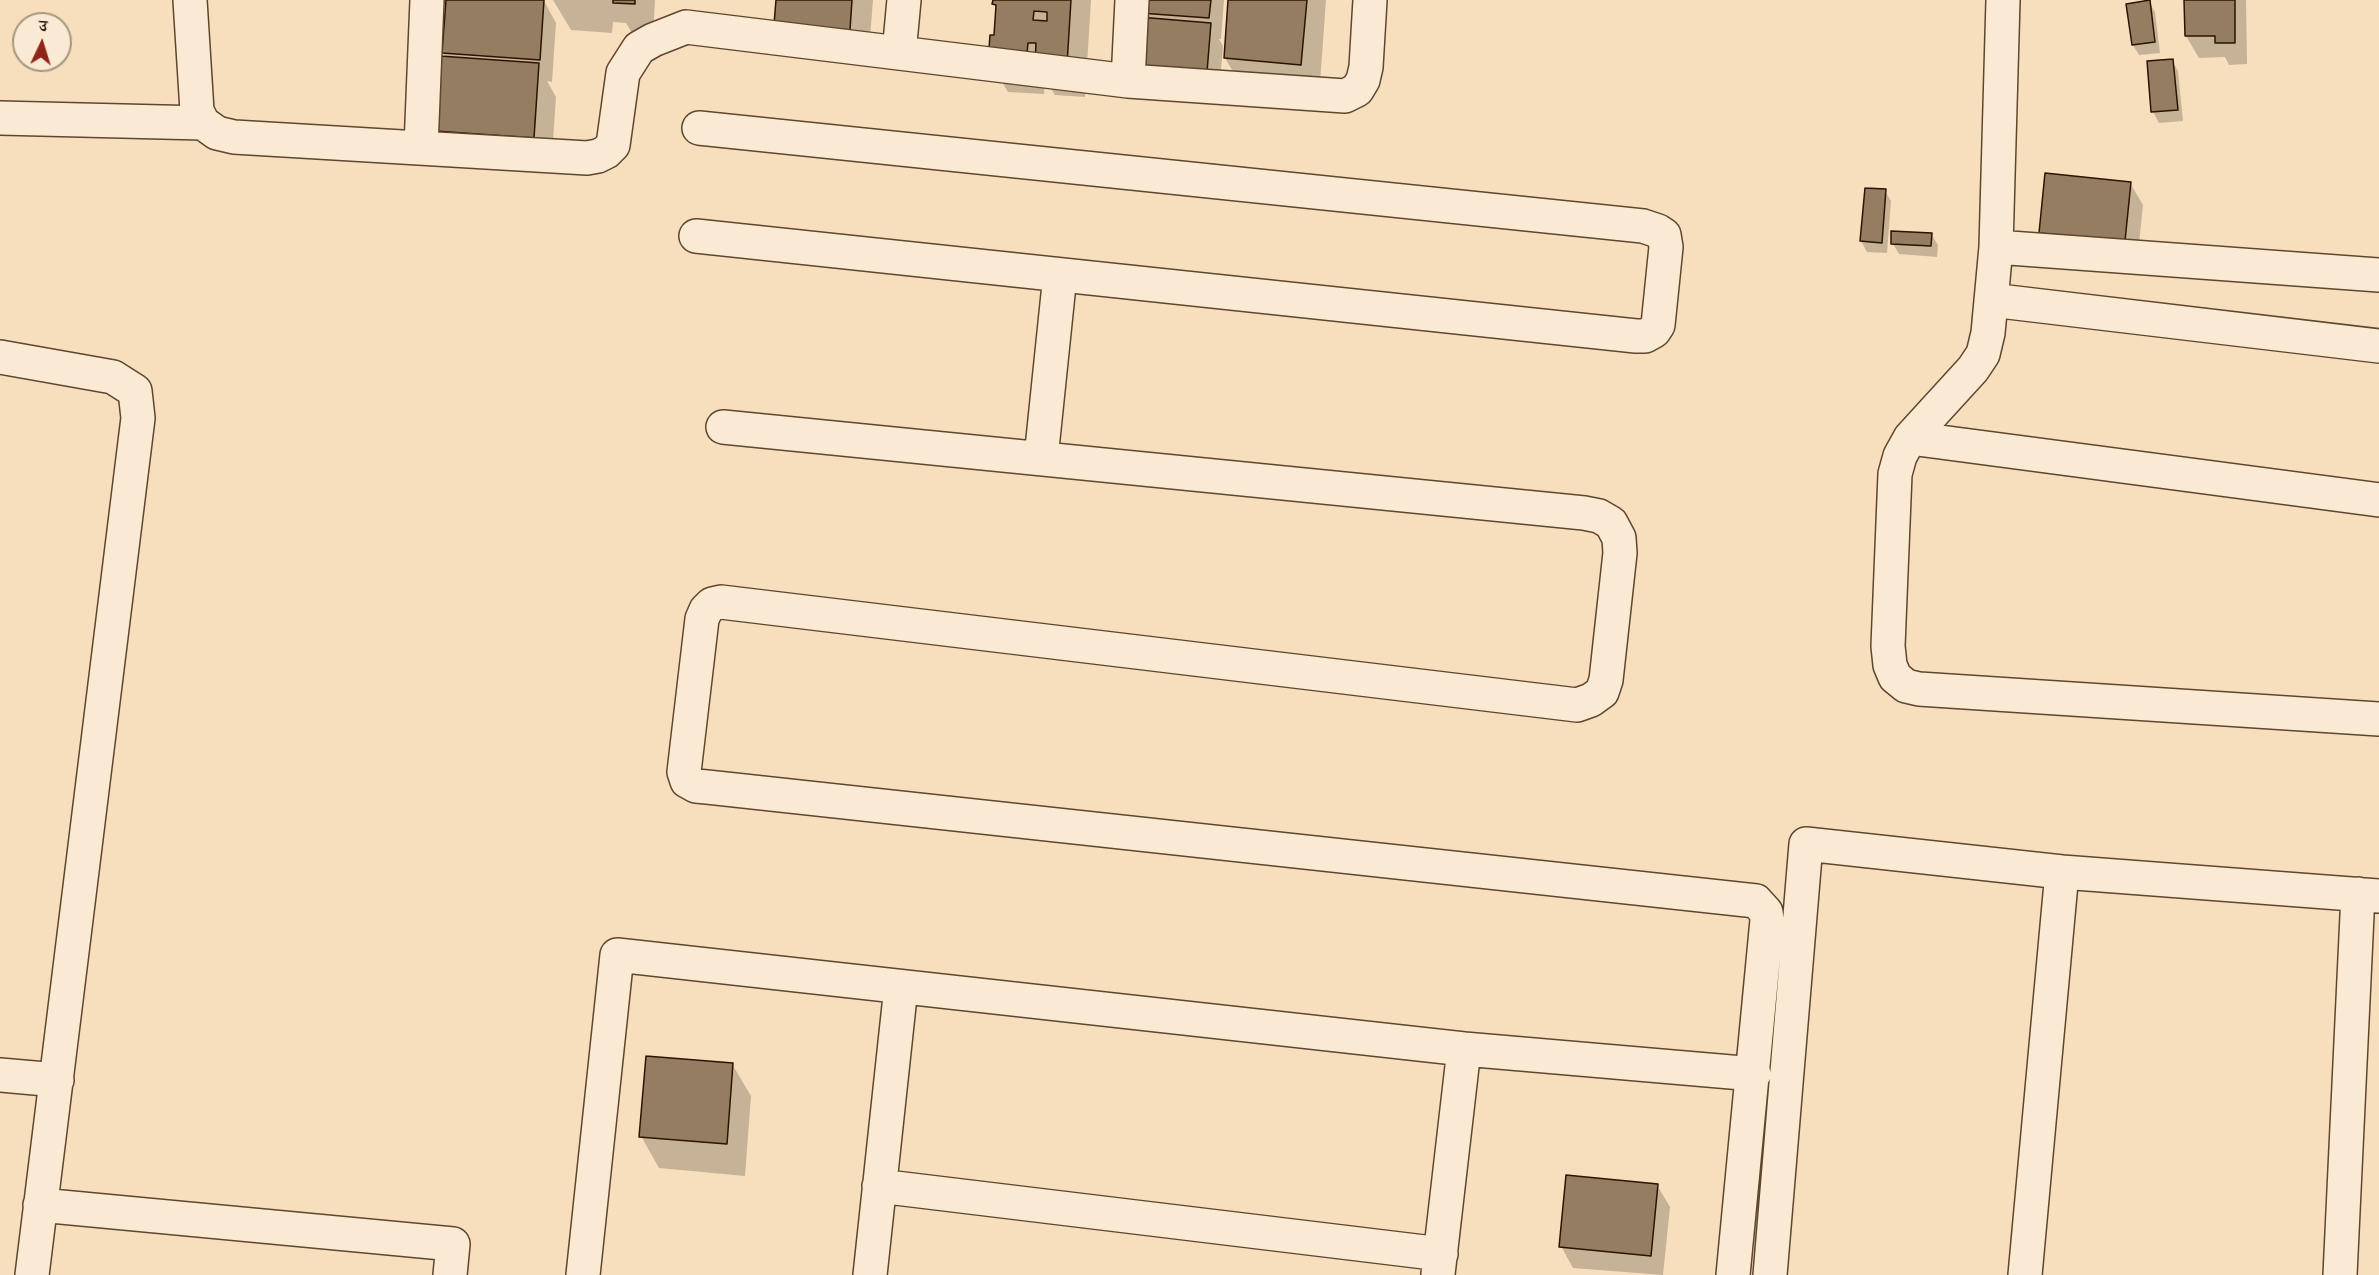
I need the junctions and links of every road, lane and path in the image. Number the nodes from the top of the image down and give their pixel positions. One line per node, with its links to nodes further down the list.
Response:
1 (190, 0): 11 (street)
2 (427, 0): 13 (street)
3 (904, 0): 8 (street)
4 (1132, 0): 9 (street)
5 (1370, 0): 9 (street)
6 (2003, 0): 15 (street)
7 (687, 14): 8 (street); 13 (street)
8 (899, 52): 9 (street)
9 (1128, 81)
10 (0, 118): 11 (street)
11 (203, 123): 13 (street)
12 (699, 128): 16 (street)
13 (421, 147)
14 (696, 236): 16 (street)
15 (1996, 247): 17 (street); 18 (street)
16 (1060, 275): 23 (street)
17 (2379, 275)
18 (1991, 300): 19 (street); 22 (street)
19 (2379, 346)
20 (0, 357): 32 (street)
21 (723, 427): 23 (street)
22 (1910, 438): 24 (street); 25 (street)
23 (1041, 458): 30 (street)
24 (2379, 500)
25 (2379, 719)
26 (2062, 872): 27 (street); 41 (street); 42 (street)
27 (2369, 895): 43 (street)
28 (901, 987): 29 (street); 33 (street); 38 (street)
29 (1464, 1050): 30 (street); 35 (street)
30 (1754, 1074): 40 (street)
31 (0, 1075): 32 (street)
32 (57, 1080): 34 (street)
33 (879, 1186): 35 (street); 39 (street)
34 (40, 1205): 36 (street); 37 (street)
35 (1439, 1264)
36 (32, 1275)
37 (450, 1275)
38 (583, 1275)
39 (870, 1275)
40 (1733, 1275)
41 (1770, 1275)
42 (2025, 1275)
43 (2340, 1275)

